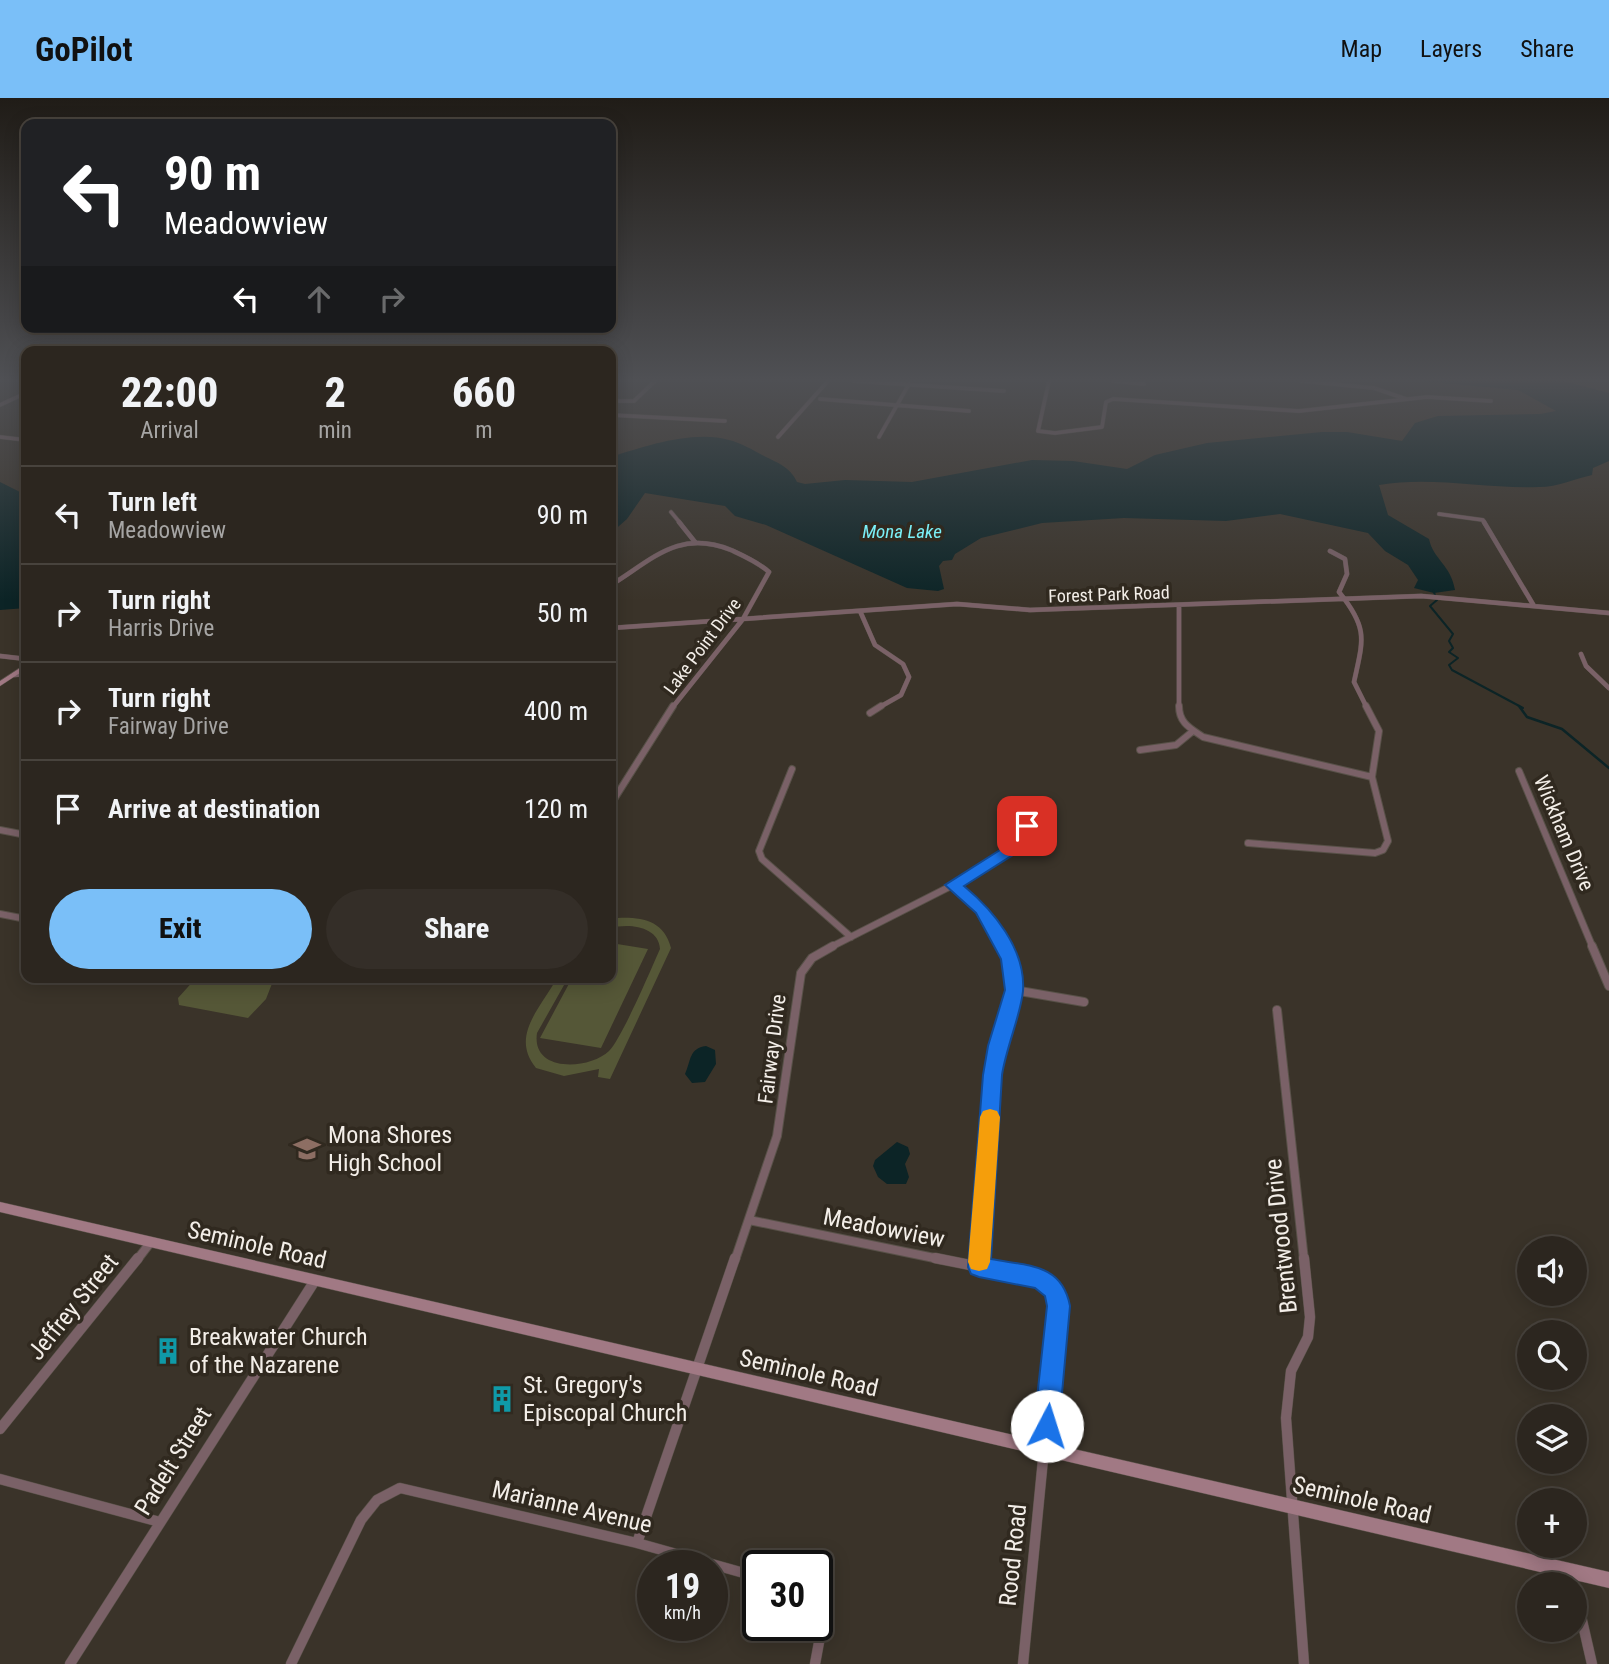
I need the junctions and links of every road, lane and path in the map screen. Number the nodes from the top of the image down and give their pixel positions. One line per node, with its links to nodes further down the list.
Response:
1 (671, 512): 3 (street)
2 (1439, 514): 8 (street)
3 (695, 541): 5 (street); 11 (street, Lake Point Drive)
4 (1330, 551): 6 (street)
5 (616, 580)
6 (1346, 600): 7 (street, Forest Park Road); 8 (street, Forest Park Road); 26 (street)
7 (1180, 606): 9 (street, Forest Park Road); 22 (street)
8 (1534, 606): 10 (street, Forest Park Road)
9 (860, 611): 11 (street, Forest Park Road); 21 (street)
10 (1609, 613)
11 (743, 619): 12 (street, Forest Park Road); 28 (street, Lake Point Drive)
12 (616, 628)
13 (1581, 653): 20 (street)
14 (0, 656): 15 (street)
15 (21, 658)
16 (21, 670): 18 (street)
17 (21, 674): 18 (street)
18 (14, 675): 19 (street)
19 (0, 684)
20 (1609, 688)
21 (870, 713)
22 (1193, 731): 23 (street); 26 (street)
23 (1140, 750)
24 (792, 769): 37 (street)
25 (1519, 771): 38 (street, Wickham Drive)
26 (1372, 777): 32 (street)
27 (616, 791): 28 (street)
28 (619, 792): 29 (street, Lake Point Drive)
29 (616, 796)
30 (0, 831): 31 (street)
31 (21, 834)
32 (1248, 843)
33 (1018, 845): 34 (street, Fairway Drive)
34 (953, 885): 37 (street, Fairway Drive); 39 (street)
35 (0, 914): 36 (street)
36 (21, 918)
37 (850, 937): 43 (street, Fairway Drive)
38 (1609, 986)
39 (1014, 990): 40 (street); 45 (street)
40 (1084, 1002)
41 (1276, 1010): 51 (street, Brentwood Drive)
42 (0, 1207): 44 (street, Seminole Road)
43 (749, 1220): 45 (street, Meadowview); 47 (street, Fairway Drive)
44 (150, 1242): 46 (street, Seminole Road); 48 (street, Jeffrey Street)
45 (979, 1267): 49 (street, Meadowview)
46 (314, 1282): 47 (street, Seminole Road); 52 (street, Padelt Street)
47 (697, 1371): 49 (street, Seminole Road); 53 (street, Fairway Drive)
48 (0, 1429)
49 (1044, 1450): 51 (street, Seminole Road); 63 (street, Rood Road)
50 (0, 1479): 52 (street)
51 (1295, 1508): 54 (street, Seminole Road); 64 (street, Brentwood Drive)
52 (160, 1522): 60 (street, Padelt Street)
53 (637, 1543): 55 (street, Marianne Avenue); 61 (street, Marianne Avenue)
54 (1552, 1572)
55 (742, 1573)
56 (1587, 1578): 57 (street, Seminole Road)
57 (1609, 1580)
58 (819, 1641): 62 (street)
59 (1587, 1642): 65 (street)
60 (70, 1664)
61 (291, 1664)
62 (815, 1664)
63 (1023, 1664)
64 (1304, 1664)
65 (1592, 1664)

